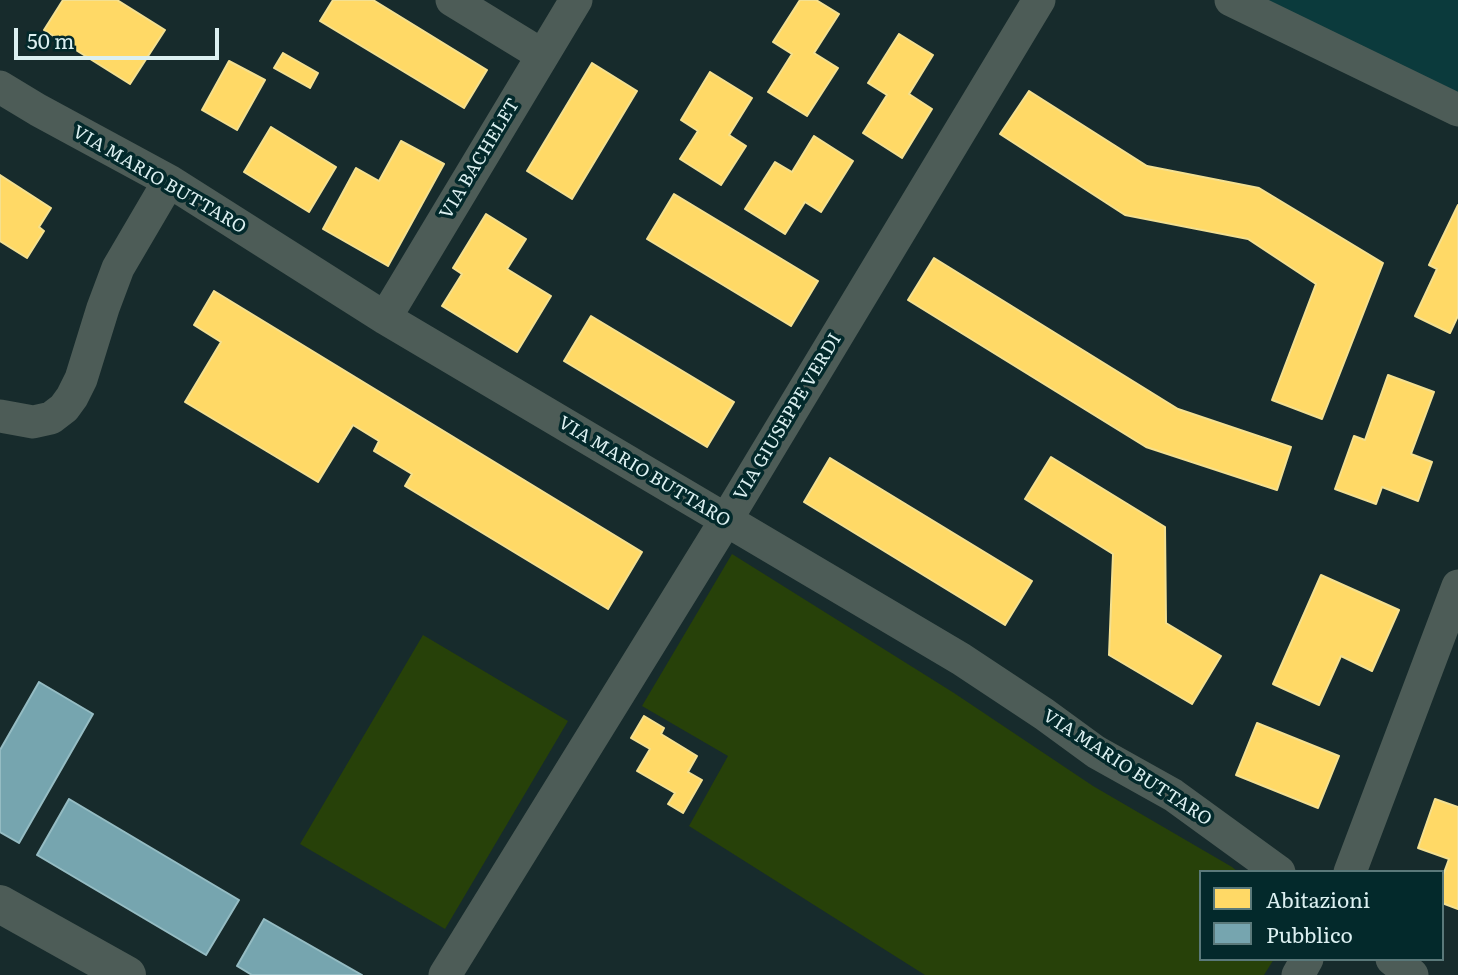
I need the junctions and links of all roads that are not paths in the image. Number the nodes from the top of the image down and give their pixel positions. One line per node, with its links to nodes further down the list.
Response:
1 (452, 0): 5 (street)
2 (576, 0): 5 (street, VIA BACHELET)
3 (1039, 0): 11 (street, VIA GIUSEPPE VERDI)
4 (1231, 0): 7 (street)
5 (542, 55): 9 (street, VIA BACHELET)
6 (0, 87): 8 (street, VIA MARIO BUTTARO)
7 (1458, 110)
8 (169, 181): 9 (street, VIA MARIO BUTTARO); 10 (street)
9 (385, 318): 11 (street, VIA MARIO BUTTARO)
10 (0, 416)
11 (726, 520): 13 (street, VIA MARIO BUTTARO); 18 (street, VIA GIUSEPPE VERDI)
12 (1458, 586): 14 (street)
13 (1276, 870)
14 (1351, 870)
15 (0, 904): 17 (street)
16 (1394, 961): 19 (street)
17 (127, 975)
18 (444, 975)
19 (1412, 975)

